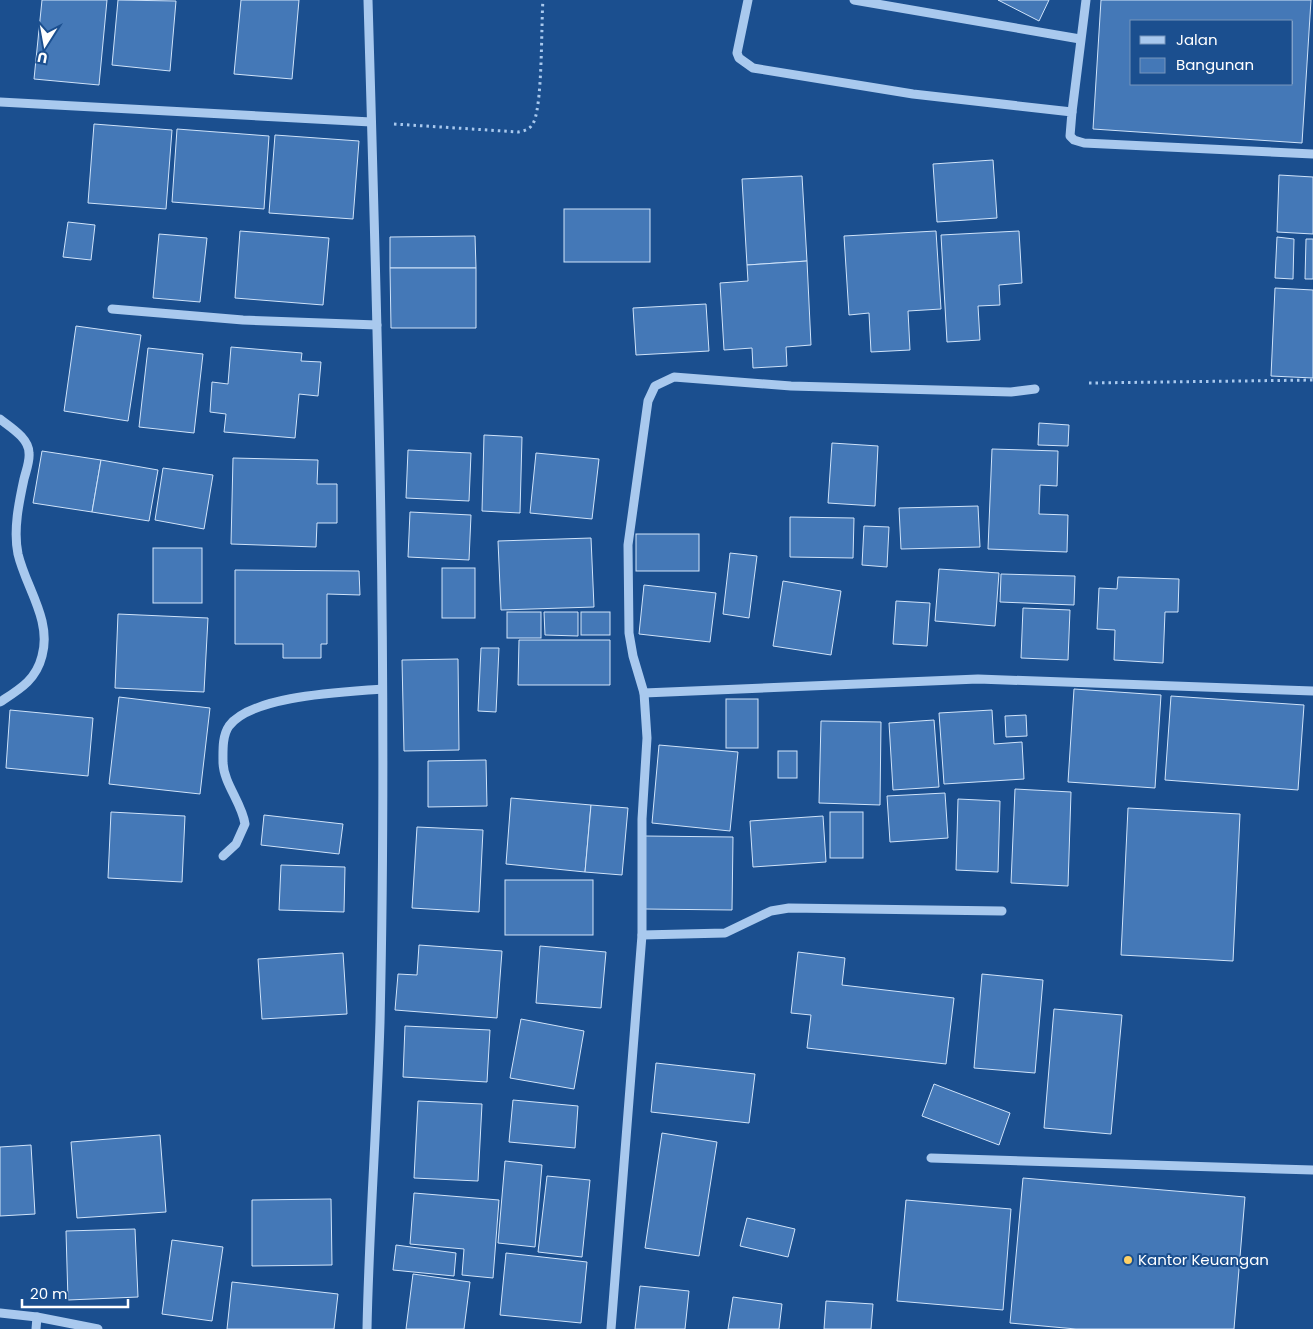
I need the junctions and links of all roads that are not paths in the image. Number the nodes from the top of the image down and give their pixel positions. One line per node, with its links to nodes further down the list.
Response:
1 (368, 0): 8 (street)
2 (748, 0): 7 (street)
3 (854, 0): 5 (street)
4 (1086, 0): 5 (street)
5 (1080, 39): 7 (street)
6 (0, 102): 8 (street)
7 (1072, 112): 9 (street)
8 (371, 122): 11 (street)
9 (1313, 154)
10 (112, 309): 11 (street)
11 (377, 325): 14 (street)
12 (1035, 388): 16 (street)
13 (0, 419): 17 (street)
14 (382, 689): 18 (street); 27 (street)
15 (1313, 691): 16 (street)
16 (644, 693): 20 (street)
17 (0, 702)
18 (224, 856)
19 (1002, 912): 20 (street)
20 (642, 935): 28 (street)
21 (931, 1158): 22 (street)
22 (1313, 1170)
23 (0, 1314): 24 (street)
24 (37, 1317): 25 (street); 26 (street)
25 (36, 1329)
26 (98, 1329)
27 (367, 1329)
28 (612, 1329)

